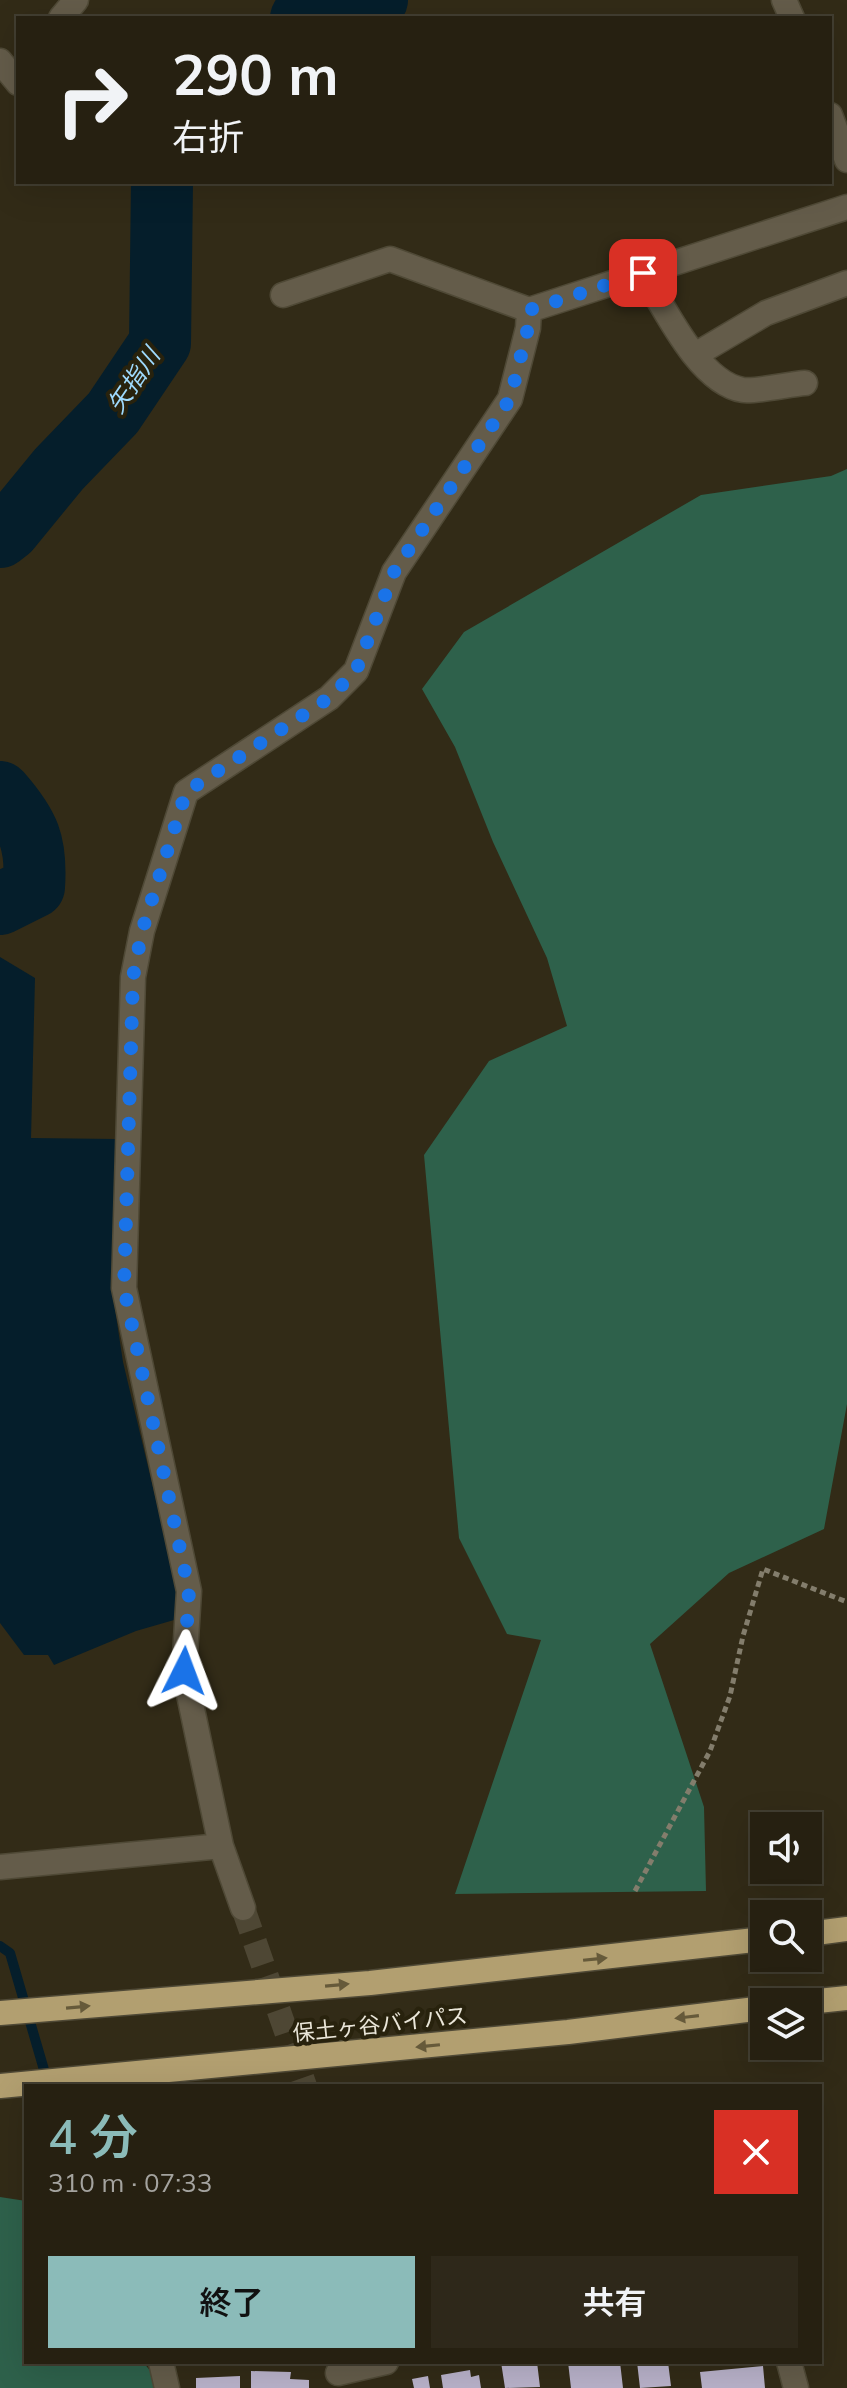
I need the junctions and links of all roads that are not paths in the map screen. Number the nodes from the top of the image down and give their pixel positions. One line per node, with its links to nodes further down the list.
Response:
1 (76, 0): 2 (street)
2 (63, 16)
3 (832, 120): 4 (street)
4 (847, 160)
5 (847, 207): 6 (street)
6 (643, 273): 9 (street); 10 (street)
7 (847, 283): 10 (street)
8 (283, 295): 9 (street)
9 (529, 310): 12 (street)
10 (695, 355): 11 (street)
11 (805, 383)
12 (221, 1846): 13 (street); 14 (street)
13 (0, 1867)
14 (243, 1908)
15 (847, 1929): 16 (highway)
16 (822, 1932)
17 (750, 1941): 21 (highway, 保土ヶ谷バイパス, one-way to 17)
18 (847, 1998): 19 (highway)
19 (822, 2001)
20 (750, 2010): 22 (highway, 保土ヶ谷バイパス, one-way to 22)
21 (0, 2013)
22 (33, 2084)
23 (24, 2085): 24 (highway, 保土ヶ谷バイパス, one-way to 24)
24 (0, 2088)
25 (161, 2364): 29 (street)
26 (378, 2364): 28 (street)
27 (790, 2364): 30 (street)
28 (338, 2374)
29 (167, 2388)
30 (796, 2388)

